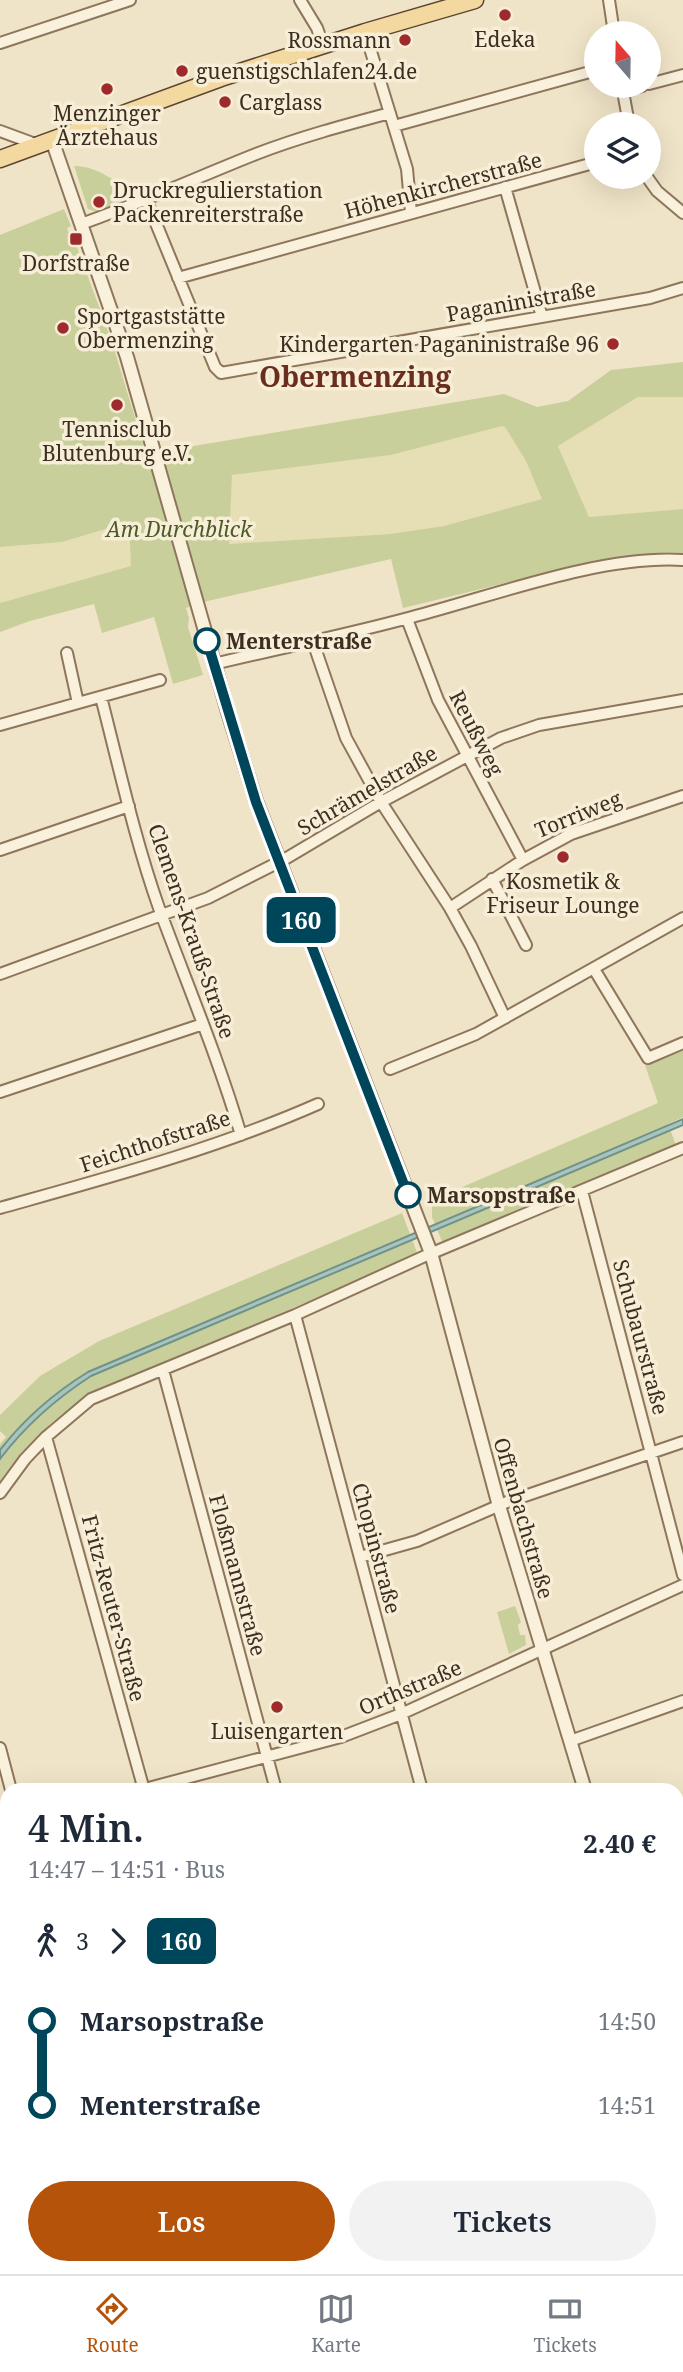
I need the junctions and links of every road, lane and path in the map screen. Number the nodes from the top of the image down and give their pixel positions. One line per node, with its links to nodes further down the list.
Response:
1 (130, 0): 7 (street)
2 (300, 0): 8 (street)
3 (475, 0): 6 (main road)
4 (609, 0): 5 (street)
5 (612, 21)
6 (365, 32): 8 (main road); 12 (street)
7 (0, 43)
8 (323, 45): 15 (main road)
9 (584, 74): 13 (street)
10 (683, 75): 11 (street)
11 (662, 81)
12 (390, 113): 13 (street); 20 (street)
13 (394, 127): 22 (street)
14 (0, 131): 15 (street)
15 (45, 143): 16 (main road); 23 (street, Offenbachstraße)
16 (0, 159)
17 (584, 166): 18 (street, Höhenkircherstraße)
18 (505, 187): 22 (street, Höhenkircherstraße); 26 (street)
19 (656, 189): 21 (street)
20 (146, 200): 23 (street); 24 (street, Paganinistraße)
21 (683, 213)
22 (411, 214): 24 (street, Höhenkircherstraße)
23 (81, 224): 31 (street, Offenbachstraße)
24 (178, 278): 26 (street, Paganinistraße)
25 (683, 288): 26 (street, Paganinistraße)
26 (542, 317)
27 (683, 560): 28 (street)
28 (407, 619): 29 (street); 37 (street, Reußweg)
29 (313, 642): 31 (street); 39 (street)
30 (67, 653): 34 (street)
31 (214, 664): 43 (street, Offenbachstraße)
32 (160, 680): 33 (street)
33 (101, 697): 34 (street); 40 (street, Clemens-Krauß-Straße)
34 (78, 703): 36 (street)
35 (683, 703): 37 (street, Schrämelstraße)
36 (0, 725)
37 (466, 756): 39 (street, Schrämelstraße); 42 (street, Reußweg)
38 (683, 796): 42 (street, Torriweg)
39 (381, 802): 43 (street, Schrämelstraße); 45 (street)
40 (129, 806): 41 (street); 46 (street, Clemens-Krauß-Straße)
41 (0, 850)
42 (523, 860): 44 (street, Torriweg)
43 (278, 863): 46 (street, Schrämelstraße); 61 (street, Offenbachstraße)
44 (492, 879): 45 (street, Torriweg); 48 (street)
45 (450, 908): 51 (street)
46 (163, 916): 50 (street, Schrämelstraße); 52 (street, Clemens-Krauß-Straße)
47 (683, 918): 49 (street)
48 (526, 945)
49 (594, 969): 51 (street); 53 (street)
50 (0, 974)
51 (505, 1018): 54 (street)
52 (203, 1024): 55 (street); 57 (street, Clemens-Krauß-Straße)
53 (683, 1043)
54 (390, 1069)
55 (0, 1092)
56 (318, 1104): 57 (street, Feichthofstraße)
57 (241, 1135): 60 (street, Feichthofstraße)
58 (683, 1148): 59 (street)
59 (582, 1191): 61 (street); 66 (street, Schubaurstraße)
60 (0, 1208)
61 (429, 1247): 62 (street); 68 (street, Offenbachstraße)
62 (295, 1315): 63 (street); 69 (street, Chopinstraße)
63 (163, 1370): 64 (street); 77 (street, Floßmannstraße)
64 (46, 1437): 67 (street); 79 (street, Fritz-Reuter-Straße)
65 (683, 1442): 66 (street)
66 (651, 1452): 68 (street); 70 (street, Schubaurstraße)
67 (0, 1493)
68 (499, 1506): 69 (street); 72 (street, Offenbachstraße)
69 (360, 1557): 74 (street, Chopinstraße)
70 (683, 1575)
71 (683, 1585): 72 (street, Orthstraße)
72 (542, 1649): 74 (street, Orthstraße); 75 (street, Offenbachstraße)
73 (683, 1702): 75 (street)
74 (401, 1713): 77 (street, Orthstraße); 82 (street, Chopinstraße)
75 (570, 1741): 83 (street, Offenbachstraße)
76 (0, 1748): 78 (street)
77 (267, 1756): 80 (street, Orthstraße); 81 (street, Floßmannstraße)
78 (10, 1783)
79 (141, 1783)
80 (169, 1783)
81 (274, 1783)
82 (420, 1783)
83 (583, 1783)

